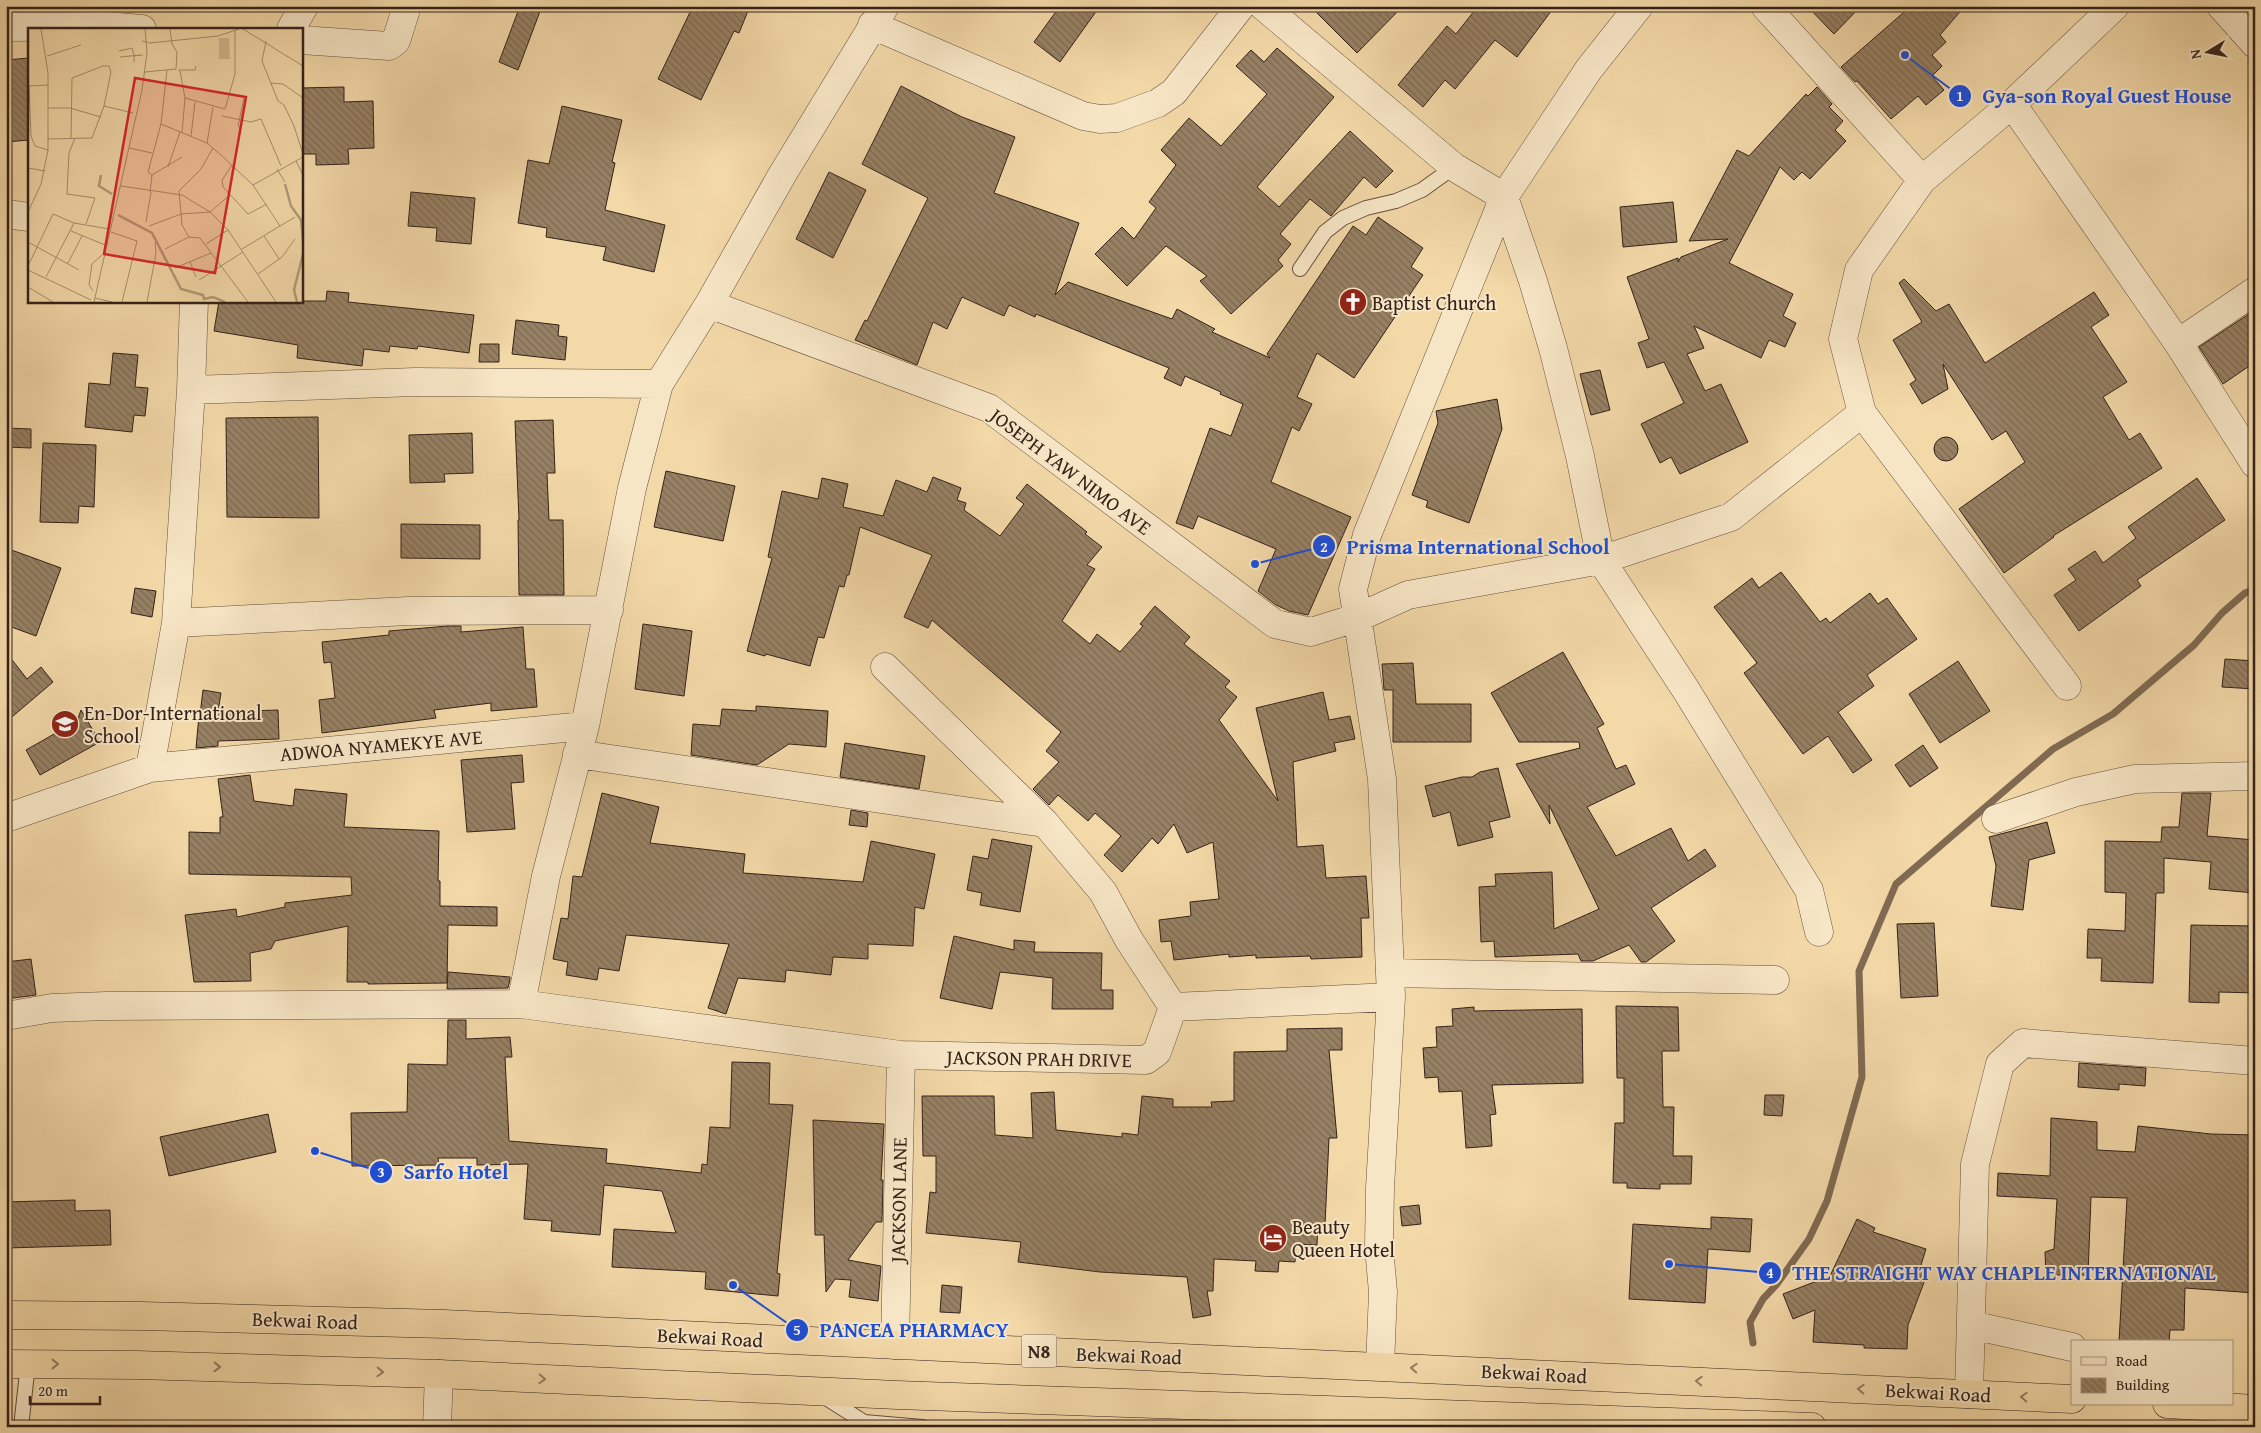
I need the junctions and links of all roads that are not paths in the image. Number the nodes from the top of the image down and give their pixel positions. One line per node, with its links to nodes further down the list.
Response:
1 (304, 6): 12 (street)
2 (406, 6): 13 (street)
3 (1241, 6): 9 (street)
4 (1263, 6): 16 (street)
5 (1639, 6): 18 (street)
6 (1765, 6): 17 (street)
7 (2115, 6): 15 (street)
8 (2222, 6): 14 (street)
9 (879, 16): 24 (street)
10 (9, 27): 11 (street)
11 (130, 28)
12 (293, 28)
13 (302, 40)
14 (2255, 44)
15 (2012, 104): 17 (street); 25 (street)
16 (1454, 167): 18 (street); 21 (lane)
17 (1922, 180): 28 (street)
18 (1504, 197): 30 (street); 32 (street)
19 (6, 214): 20 (street)
20 (28, 217)
21 (1300, 269)
22 (2255, 291): 25 (street)
23 (194, 302): 27 (street)
24 (709, 304): 26 (street); 32 (street, JOSEPH YAW NIMO AVE)
25 (2178, 343): 29 (street)
26 (659, 384): 27 (street); 31 (street)
27 (191, 390): 33 (street)
28 (1862, 413): 30 (street, JOSEPH YAW NIMO AVE); 35 (street)
29 (2255, 464)
30 (1601, 560): 32 (street, JOSEPH YAW NIMO AVE); 43 (street)
31 (608, 610): 33 (street); 36 (street)
32 (1359, 617): 45 (street)
33 (176, 623): 38 (street)
34 (885, 667): 42 (street)
35 (2066, 686)
36 (585, 726): 37 (street); 38 (street, ADWOA NYAMEKYE AVE)
37 (577, 754): 42 (street); 46 (street)
38 (150, 768): 40 (street, ADWOA NYAMEKYE AVE)
39 (2255, 776): 41 (street)
40 (6, 818)
41 (1996, 819)
42 (1045, 823): 47 (street)
43 (1819, 932)
44 (1775, 980): 45 (street)
45 (1390, 985): 47 (street); 56 (street)
46 (521, 1004): 48 (street, JACKSON PRAH DRIVE); 49 (street, JACKSON PRAH DRIVE)
47 (1173, 1007): 49 (street, JACKSON PRAH DRIVE)
48 (6, 1016)
49 (901, 1055): 53 (street, JACKSON LANE)
50 (2255, 1061): 52 (street)
51 (6, 1315): 53 (highway, Bekwai Road / N8)
52 (1971, 1325): 54 (street); 60 (street)
53 (895, 1345): 56 (highway, Bekwai Road / N8)
54 (2071, 1347)
55 (17, 1364): 58 (highway, one-way to 58); 66 (lane)
56 (1380, 1366): 57 (highway, Bekwai Road / N8, one-way to 56)
57 (1452, 1369): 60 (highway, Bekwai Road / N8, one-way to 57); 64 (highway)
58 (440, 1374): 59 (highway, one-way to 59); 67 (street)
59 (816, 1391): 64 (highway); 68 (lane)
60 (1969, 1394): 61 (highway, Bekwai Road / N8, one-way to 60)
61 (2071, 1399)
62 (2196, 1406): 63 (highway)
63 (2255, 1410)
64 (1448, 1413): 65 (highway)
65 (1755, 1426): 69 (highway)
66 (22, 1427)
67 (437, 1427)
68 (922, 1427)
69 (1812, 1427)

